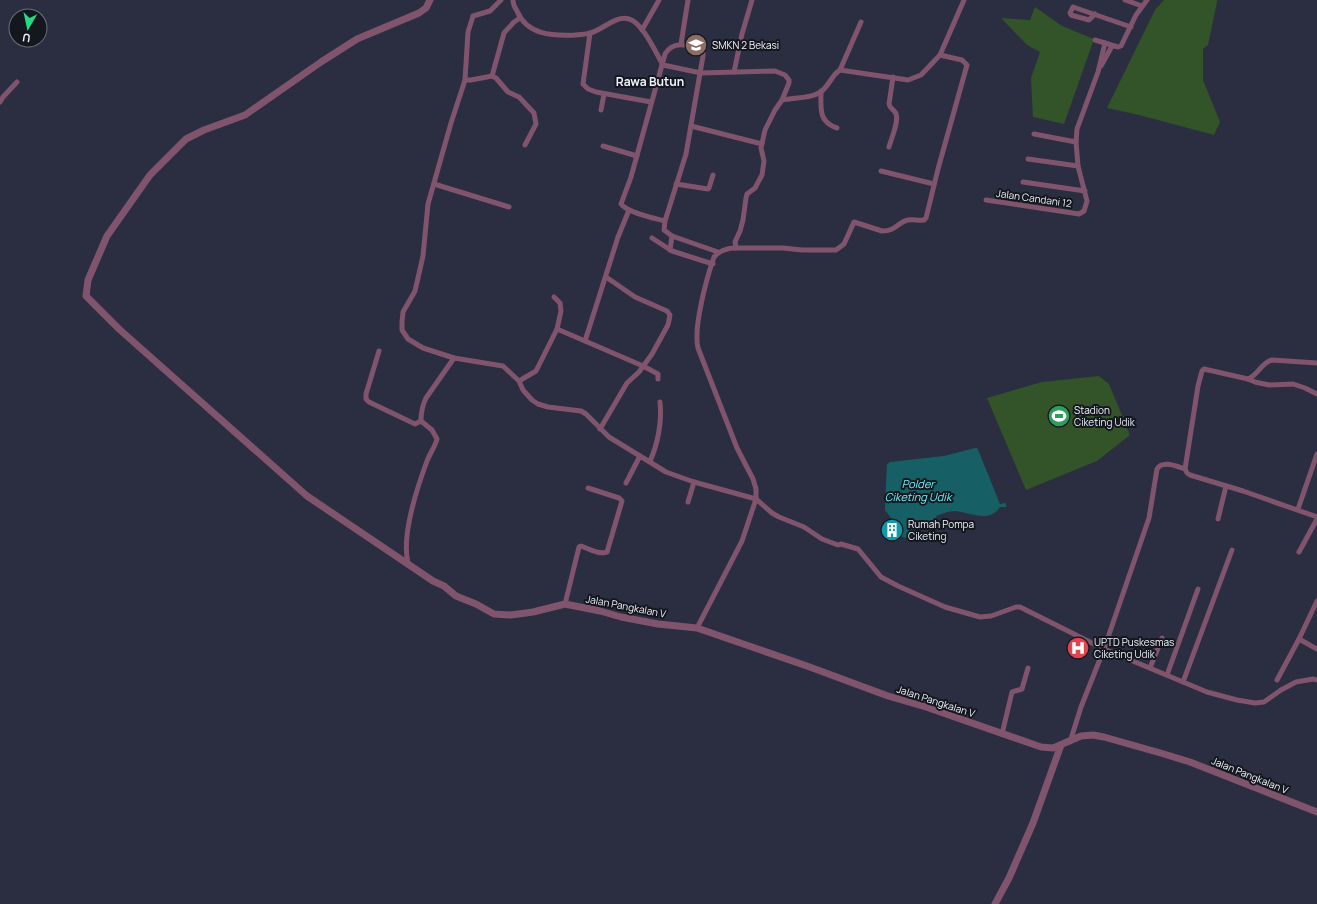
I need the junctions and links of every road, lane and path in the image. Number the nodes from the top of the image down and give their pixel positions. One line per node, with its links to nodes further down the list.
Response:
1 (430, 0): 95 (street, Jalan Pangkalan V)
2 (501, 0): 29 (street)
3 (513, 0): 12 (street)
4 (660, 0): 15 (street)
5 (688, 0): 19 (street)
6 (752, 0): 24 (street)
7 (964, 0): 21 (street)
8 (1125, 0): 10 (street)
9 (1147, 0): 10 (street)
10 (1142, 6): 14 (street)
11 (1095, 14): 14 (street)
12 (520, 18): 16 (street); 27 (street)
13 (860, 22): 23 (street)
14 (1131, 27): 20 (street)
15 (642, 30): 16 (street); 22 (street)
16 (590, 33): 32 (street)
17 (1095, 40): 18 (street)
18 (1105, 43): 20 (street); 25 (street)
19 (681, 44): 22 (street); 26 (street)
20 (1112, 46): 25 (street)
21 (940, 55): 28 (street); 53 (street)
22 (663, 65): 26 (street); 35 (street)
23 (840, 70): 28 (street); 31 (street)
24 (734, 72): 26 (street); 33 (street)
25 (1098, 72): 40 (street)
26 (700, 73): 37 (street)
27 (492, 76): 29 (street); 42 (street)
28 (893, 77): 44 (street)
29 (466, 80): 51 (street)
30 (17, 82): 34 (street)
31 (821, 91): 33 (street); 38 (street)
32 (604, 94): 35 (street); 36 (street)
33 (782, 100): 41 (street)
34 (0, 102)
35 (651, 102): 45 (street)
36 (601, 110)
37 (691, 126): 41 (street); 52 (street)
38 (837, 128)
39 (1034, 134): 40 (street)
40 (1076, 142): 47 (street)
41 (762, 144): 61 (street)
42 (525, 145)
43 (603, 146): 45 (street)
44 (889, 147)
45 (637, 156): 57 (street)
46 (1028, 160): 47 (street)
47 (1078, 166): 54 (street)
48 (881, 171): 53 (street)
49 (713, 175): 52 (street)
50 (1023, 182): 54 (street)
51 (434, 184): 56 (street); 70 (street)
52 (676, 184): 58 (street)
53 (934, 184): 61 (street)
54 (1085, 191): 55 (street, Jalan Candani 12)
55 (986, 200)
56 (509, 207)
57 (629, 210): 58 (street); 65 (street)
58 (665, 221): 59 (street)
59 (672, 236): 62 (street); 63 (street)
60 (652, 238): 62 (street)
61 (736, 248): 63 (street)
62 (670, 250): 64 (street)
63 (718, 252): 64 (street)
64 (713, 264): 88 (street)
65 (606, 277): 68 (street); 72 (street)
66 (554, 297): 67 (street)
67 (557, 329): 68 (street); 75 (street)
68 (585, 341): 72 (street)
69 (378, 351): 78 (street)
70 (454, 358): 75 (street); 78 (street)
71 (1317, 363): 74 (street)
72 (643, 366): 73 (street); 79 (street)
73 (658, 379)
74 (1248, 379): 76 (street); 83 (street)
75 (519, 381): 79 (street)
76 (1317, 394)
77 (660, 402): 82 (street)
78 (421, 420): 95 (street)
79 (600, 428): 81 (street)
80 (1317, 454): 90 (street)
81 (640, 456): 82 (street); 85 (street)
82 (650, 461): 84 (street)
83 (1185, 468): 86 (street); 102 (street)
84 (694, 482): 88 (street); 89 (street)
85 (626, 483)
86 (1226, 486): 90 (street); 92 (street)
87 (588, 488): 98 (street)
88 (756, 499): 99 (street); 102 (street)
89 (688, 502)
90 (1298, 509): 91 (street)
91 (1317, 518): 94 (street)
92 (1218, 519)
93 (1232, 550): 109 (street)
94 (1299, 552)
95 (408, 563): 98 (street, Jalan Pangkalan V)
96 (1198, 589): 106 (street)
97 (1317, 600): 101 (street)
98 (565, 604): 99 (street, Jalan Pangkalan V)
99 (697, 628): 110 (street, Jalan Pangkalan V)
100 (1162, 638): 105 (street)
101 (1299, 639): 103 (street); 107 (street)
102 (1104, 649): 105 (street); 111 (street)
103 (1317, 649)
104 (1028, 668): 110 (street)
105 (1150, 668): 106 (street)
106 (1167, 675): 109 (street)
107 (1277, 680)
108 (1317, 680): 109 (street)
109 (1183, 682)
110 (1002, 734): 112 (street, Jalan Pangkalan V)
111 (1070, 742): 112 (street, Jalan Pangkalan V); 113 (street, Jalan Pangkalan V)
112 (1061, 745): 114 (street)
113 (1317, 812)
114 (995, 904)

